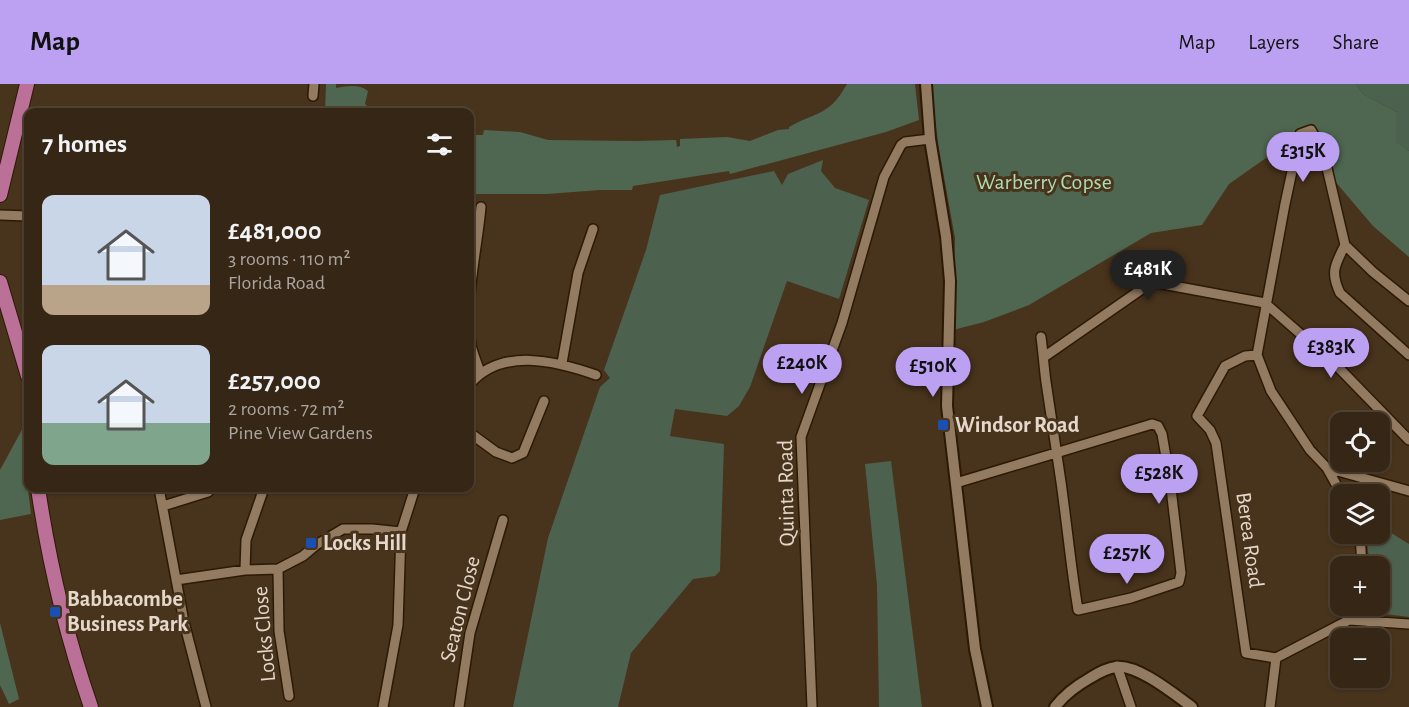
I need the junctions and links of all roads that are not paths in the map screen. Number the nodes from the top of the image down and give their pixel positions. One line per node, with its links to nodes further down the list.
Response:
1 (27, 84): 6 (main road)
2 (314, 84): 4 (street)
3 (926, 84): 5 (street)
4 (313, 96)
5 (930, 139): 31 (street); 55 (street, Quinta Road)
6 (0, 195)
7 (481, 207): 12 (street)
8 (0, 216): 9 (street)
9 (24, 216)
10 (593, 229): 22 (street)
11 (1345, 245): 14 (street); 15 (street); 19 (street)
12 (474, 267)
13 (0, 282): 21 (main road)
14 (1409, 301)
15 (1265, 303): 18 (street); 20 (street); 28 (street)
16 (1041, 337): 20 (street)
17 (474, 355): 23 (street)
18 (1257, 355): 30 (street); 48 (street, Berea Road)
19 (1409, 355)
20 (1044, 357): 29 (street)
21 (24, 363)
22 (562, 363): 23 (street); 24 (street)
23 (480, 372): 25 (street)
24 (596, 375)
25 (474, 379)
26 (544, 401): 27 (street)
27 (474, 436)
28 (1409, 440)
29 (1056, 451): 29 (street); 31 (street)
30 (1327, 468): 32 (street); 33 (street)
31 (956, 483): 56 (street)
32 (1336, 484)
33 (1409, 490)
34 (39, 492): 51 (main road)
35 (160, 492): 39 (street)
36 (208, 492): 39 (street)
37 (263, 492): 43 (street)
38 (414, 492): 41 (street)
39 (163, 506): 44 (street)
40 (503, 520): 54 (street, Seaton Close)
41 (401, 532): 42 (street); 53 (street)
42 (278, 569): 43 (street); 50 (street, Locks Close)
43 (245, 570): 44 (street)
44 (176, 580): 52 (street)
45 (1368, 616): 46 (street)
46 (1369, 622): 47 (street); 48 (street)
47 (1409, 624)
48 (1276, 658): 60 (street)
49 (1117, 666): 57 (street); 58 (street); 59 (street)
50 (289, 696)
51 (92, 707)
52 (206, 707)
53 (383, 707)
54 (459, 707)
55 (812, 707)
56 (987, 707)
57 (1055, 707)
58 (1131, 707)
59 (1192, 707)
60 (1270, 707)

